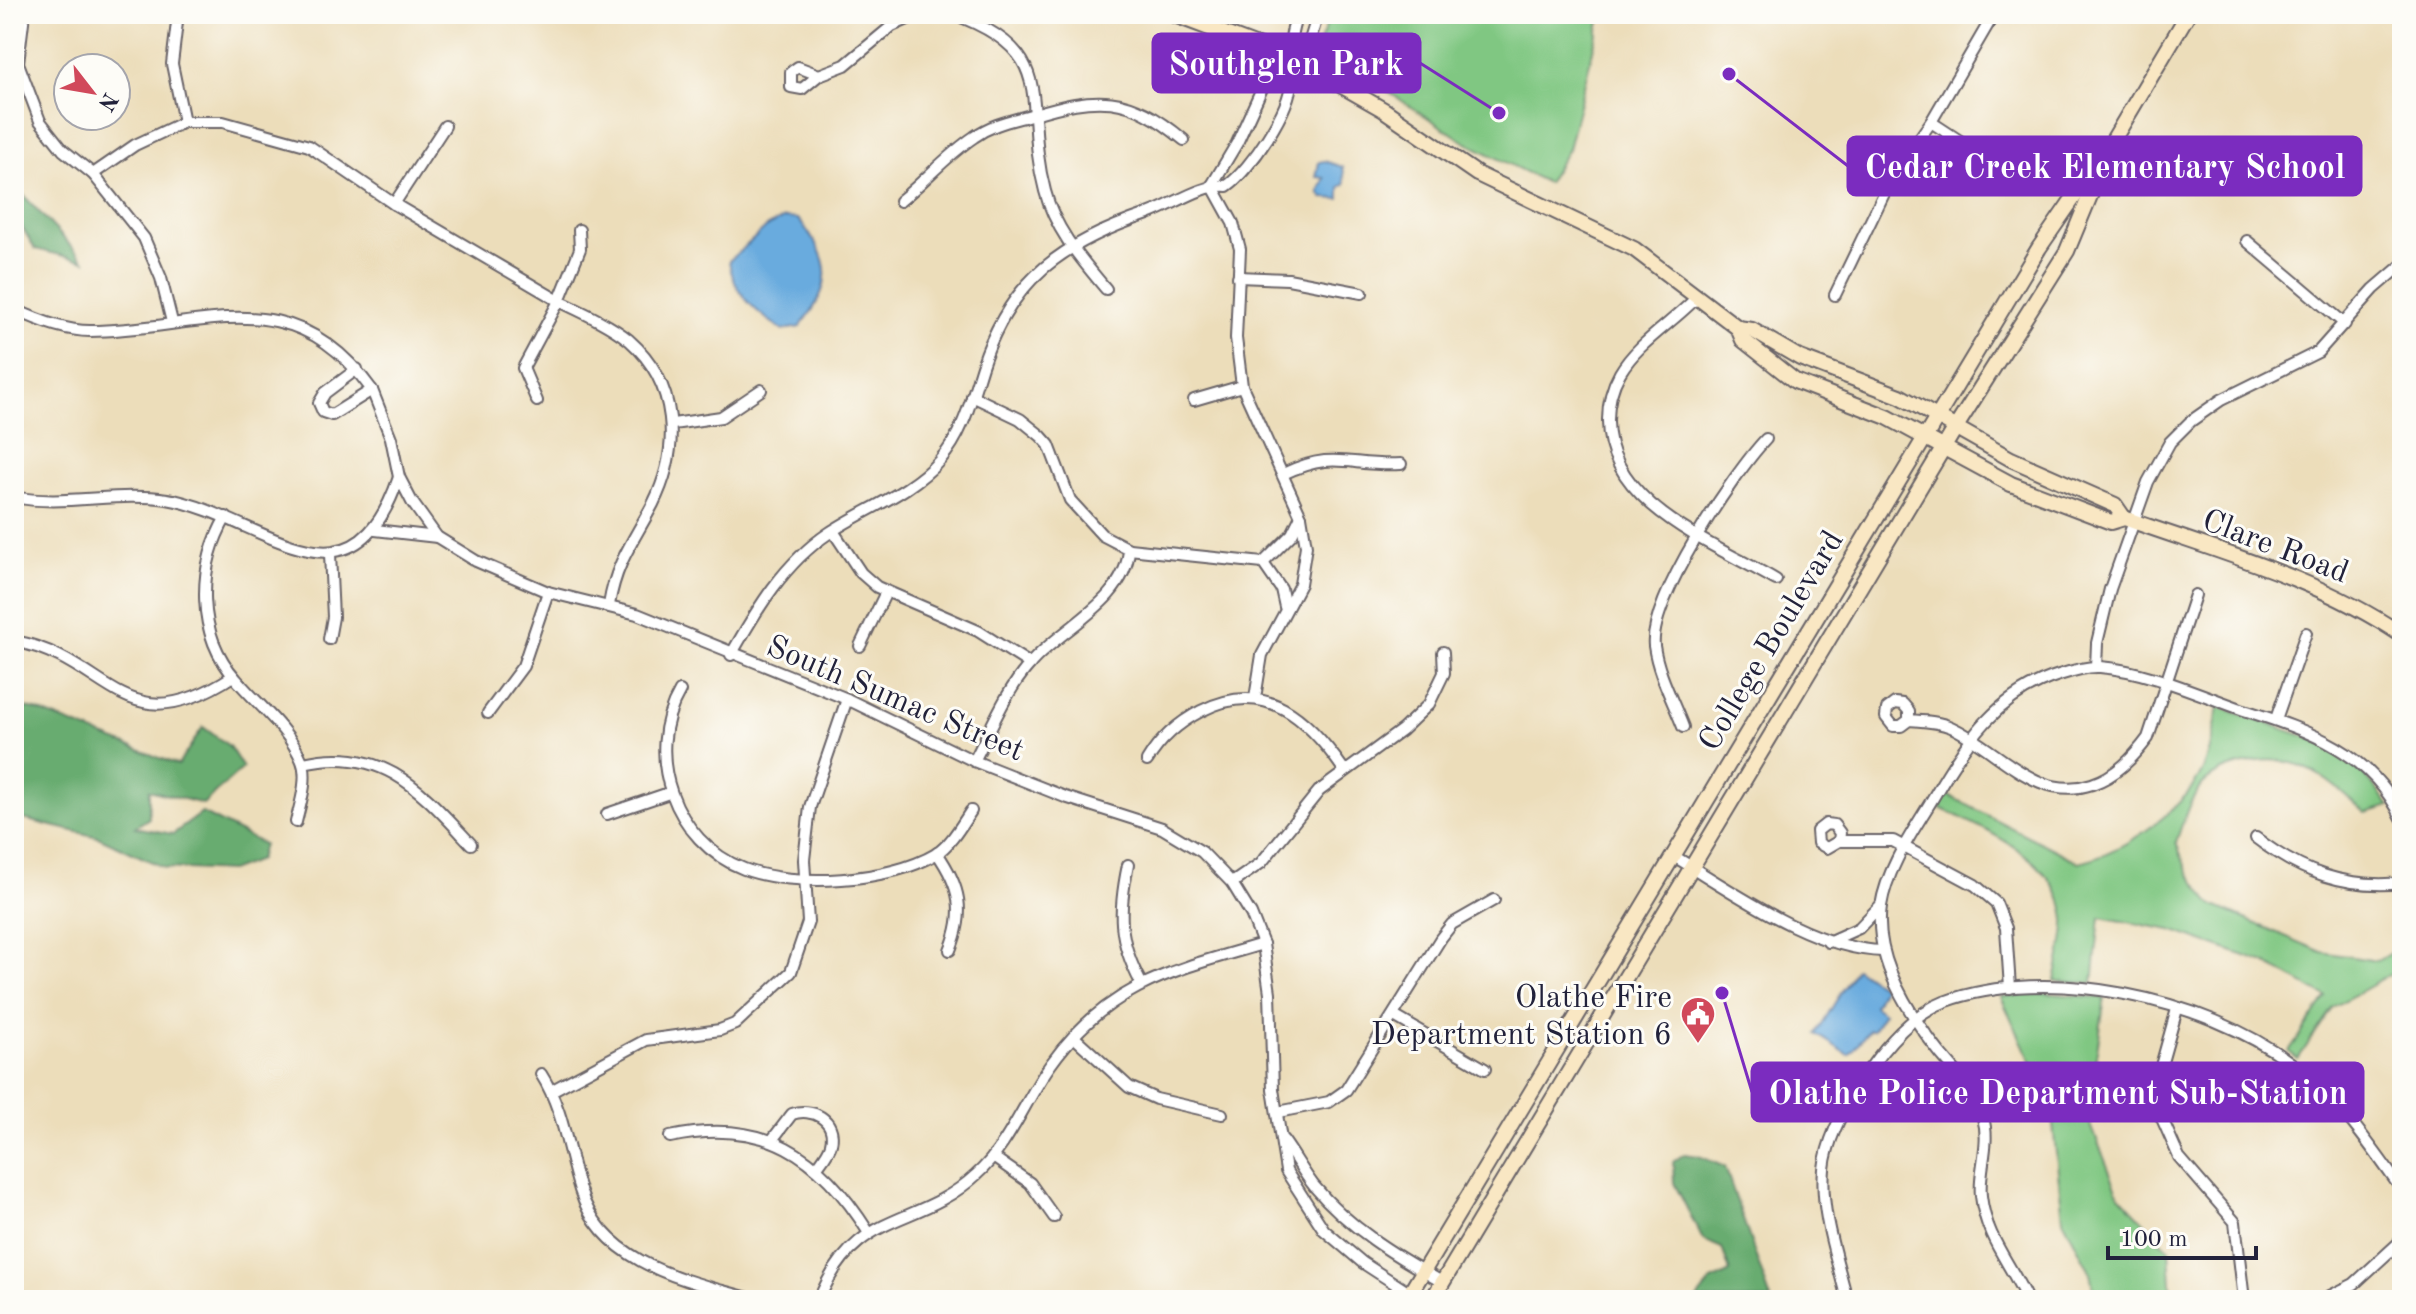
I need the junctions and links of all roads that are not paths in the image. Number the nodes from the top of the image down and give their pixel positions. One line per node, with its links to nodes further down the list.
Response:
1 (24, 14): 13 (street)
2 (178, 14): 16 (street)
3 (916, 14): 14 (street)
4 (953, 14): 15 (street)
5 (1172, 14): 12 (street)
6 (1298, 14): 12 (street)
7 (1318, 14): 12 (street)
8 (1994, 14): 17 (street)
9 (2028, 14): 10 (street)
10 (2057, 14)
11 (2188, 14): 20 (street, College Boulevard)
12 (1289, 58): 23 (street); 23 (street); 34 (street)
13 (16, 63): 21 (street)
14 (819, 75)
15 (1032, 114): 19 (street); 24 (street); 28 (street)
16 (184, 122): 21 (street); 25 (street)
17 (1931, 122): 22 (street); 33 (street)
18 (445, 126): 25 (street)
19 (1184, 140)
20 (2112, 142): 47 (street, College Boulevard); 49 (street, College Boulevard)
21 (93, 174): 37 (street)
22 (2015, 177)
23 (1212, 185): 28 (street); 30 (street)
24 (900, 201)
25 (394, 204): 35 (street)
26 (579, 230): 35 (street)
27 (2247, 241): 38 (street)
28 (1070, 247): 31 (street); 44 (street)
29 (2402, 265): 38 (street)
30 (1238, 277): 32 (street); 41 (street)
31 (1106, 289)
32 (1362, 293)
33 (1835, 295)
34 (1698, 296): 39 (street); 62 (street)
35 (559, 301): 46 (street); 48 (street)
36 (14, 309): 37 (street, South Sumac Street)
37 (172, 322): 40 (street, South Sumac Street)
38 (2345, 324): 59 (street)
39 (1738, 328): 47 (street, Clare Road); 51 (street, Clare Road)
40 (357, 369): 42 (street, South Sumac Street); 42 (street)
41 (1242, 386): 45 (street); 54 (street)
42 (372, 390): 55 (street, South Sumac Street)
43 (761, 390): 48 (street)
44 (972, 396): 61 (street); 64 (street)
45 (1194, 400)
46 (537, 401)
47 (1938, 416): 49 (street, Clare Road); 51 (street, College Boulevard)
48 (673, 424): 71 (street)
49 (1956, 427): 52 (street, College Boulevard); 59 (street, Clare Road)
50 (1766, 439): 62 (street)
51 (1925, 439): 52 (street, Clare Road); 106 (street, College Boulevard)
52 (1943, 448): 59 (street, Clare Road); 108 (street, College Boulevard)
53 (1401, 464): 54 (street)
54 (1283, 474): 57 (street)
55 (399, 477): 60 (street); 63 (street, South Sumac Street)
56 (14, 497): 58 (street)
57 (1301, 516): 66 (street); 72 (street)
58 (226, 517): 65 (street); 82 (street)
59 (2130, 520): 74 (street, Clare Road); 81 (street)
60 (375, 530): 63 (street); 65 (street)
61 (833, 531): 69 (street); 79 (street)
62 (1700, 536): 67 (street); 90 (street)
63 (437, 537): 68 (street, South Sumac Street)
64 (1129, 549): 66 (street); 80 (street)
65 (330, 554): 75 (street)
66 (1263, 563): 72 (street)
67 (1776, 580)
68 (548, 592): 71 (street, South Sumac Street); 87 (street)
69 (886, 592): 77 (street); 80 (street)
70 (2195, 595): 83 (street)
71 (609, 605): 79 (street, South Sumac Street)
72 (1285, 607): 85 (street)
73 (2306, 633): 88 (street)
74 (2402, 635)
75 (329, 639)
76 (14, 641): 82 (street)
77 (860, 646)
78 (1443, 652): 95 (street)
79 (731, 655): 86 (street, South Sumac Street)
80 (1030, 664): 92 (street)
81 (2096, 667): 83 (street); 91 (street)
82 (233, 676): 94 (street)
83 (2166, 684): 88 (street); 91 (street)
84 (680, 691): 96 (street)
85 (1255, 698): 93 (street); 95 (street)
86 (847, 699): 92 (street, South Sumac Street); 109 (street)
87 (488, 713)
88 (2276, 719): 99 (street)
89 (1909, 720): 91 (street)
90 (1683, 727)
91 (1969, 739): 104 (street)
92 (974, 761): 110 (street, South Sumac Street)
93 (1147, 761)
94 (303, 763): 100 (street); 103 (street)
95 (1344, 770): 110 (street)
96 (669, 793): 98 (street); 109 (street)
97 (971, 811): 105 (street)
98 (607, 814)
99 (2402, 818)
100 (296, 822)
101 (2256, 838): 111 (street)
102 (1839, 841): 104 (street)
103 (471, 844)
104 (1906, 845): 113 (street); 119 (street)
105 (937, 853): 109 (street); 116 (street)
106 (1672, 855): 108 (street); 138 (street, College Boulevard)
107 (1128, 865): 118 (street)
108 (1693, 867): 114 (street); 139 (street, College Boulevard)
109 (805, 879): 126 (street)
110 (1232, 883): 115 (street, South Sumac Street)
111 (2402, 883)
112 (1494, 900): 121 (street)
113 (1881, 905): 114 (street); 117 (street)
114 (1826, 942): 117 (street)
115 (1263, 944): 118 (street); 127 (street, South Sumac Street)
116 (950, 950)
117 (1883, 951): 122 (street)
118 (1141, 983): 123 (street)
119 (2010, 988): 120 (street); 122 (street)
120 (2177, 1009): 134 (street); 146 (street)
121 (1394, 1016): 124 (street); 127 (street)
122 (1918, 1019): 144 (street); 145 (street)
123 (1074, 1037): 128 (street); 132 (street)
124 (1485, 1069)
125 (541, 1074): 126 (street)
126 (551, 1091): 141 (street)
127 (1278, 1112): 130 (street, South Sumac Street)
128 (1222, 1114)
129 (670, 1137): 131 (street)
130 (1282, 1138): 138 (street, South Sumac Street); 140 (street, South Sumac Street)
131 (772, 1140): 133 (street); 133 (street)
132 (993, 1157): 135 (street); 136 (street)
133 (817, 1167): 136 (street)
134 (2402, 1190)
135 (1054, 1217)
136 (869, 1233): 142 (street)
137 (2402, 1240): 147 (street)
138 (1423, 1271): 139 (street, South Sumac Street); 140 (street, College Boulevard)
139 (1442, 1282): 143 (street, College Boulevard)
140 (1412, 1298)
141 (755, 1300)
142 (819, 1300)
143 (1432, 1300)
144 (1847, 1300)
145 (2027, 1300)
146 (2244, 1300)
147 (2322, 1300)

